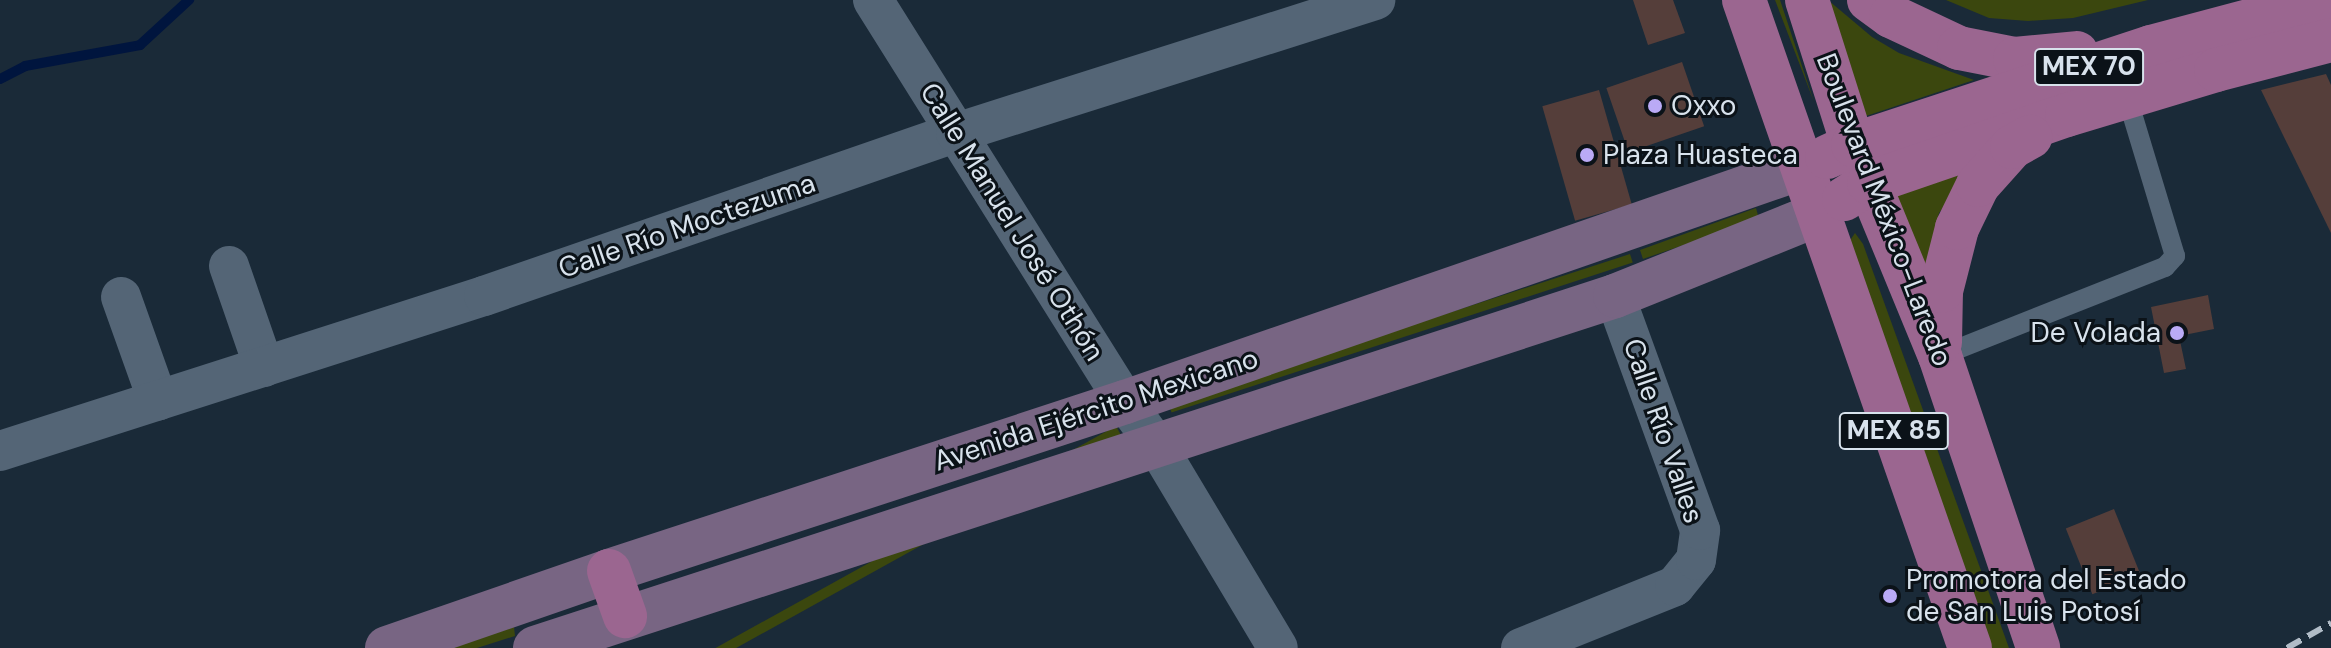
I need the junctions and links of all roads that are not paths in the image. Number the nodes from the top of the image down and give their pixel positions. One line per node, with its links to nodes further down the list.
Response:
1 (873, 0): 11 (street, Calle Manuel José Othón)
2 (1375, 0): 11 (street, Calle Río Moctezuma)
3 (1744, 0): 13 (main road, Boulevard México-Laredo)
4 (1807, 0): 12 (main road, Boulevard México-Laredo / MEX 85)
5 (1869, 0): 8 (main road)
6 (2328, 0): 8 (main road, MEX 70)
7 (2331, 40): 9 (main road, MEX 70)
8 (2151, 47): 12 (main road, MEX 70)
9 (2127, 97): 10 (main road, MEX 70); 18 (lane)
10 (2067, 115): 12 (main road, MEX 70); 18 (main road)
11 (956, 133): 19 (street, Calle Río Moctezuma); 21 (street, Calle Manuel José Othón)
12 (1861, 164): 13 (main road, MEX 70); 14 (main road, MEX 70); 18 (main road, Boulevard México-Laredo / MEX 85)
13 (1804, 167): 14 (main road, Boulevard México-Laredo); 21 (main road, Avenida Ejército Mexicano)
14 (1819, 214): 16 (main road, Avenida Ejército Mexicano); 30 (main road, Boulevard México-Laredo / MEX 85)
15 (229, 266): 19 (street)
16 (1615, 296): 22 (main road, Avenida Ejército Mexicano); 26 (street, Calle Río Valles)
17 (121, 297): 20 (street)
18 (1940, 356): 31 (main road, Boulevard México-Laredo / MEX 85)
19 (264, 367): 20 (street, Calle Río Moctezuma)
20 (158, 401): 23 (street, Calle Río Moctezuma)
21 (1125, 402): 22 (street, Calle Manuel José Othón); 24 (main road, Avenida Ejército Mexicano)
22 (1157, 446): 25 (main road, Avenida Ejército Mexicano); 29 (street, Calle Manuel José Othón)
23 (0, 451)
24 (609, 571): 25 (main road); 27 (main road, Avenida Ejército Mexicano)
25 (625, 616): 28 (main road, Avenida Ejército Mexicano)
26 (1533, 646)
27 (387, 648)
28 (535, 648)
29 (1278, 648)
30 (1970, 648)
31 (2038, 648)

